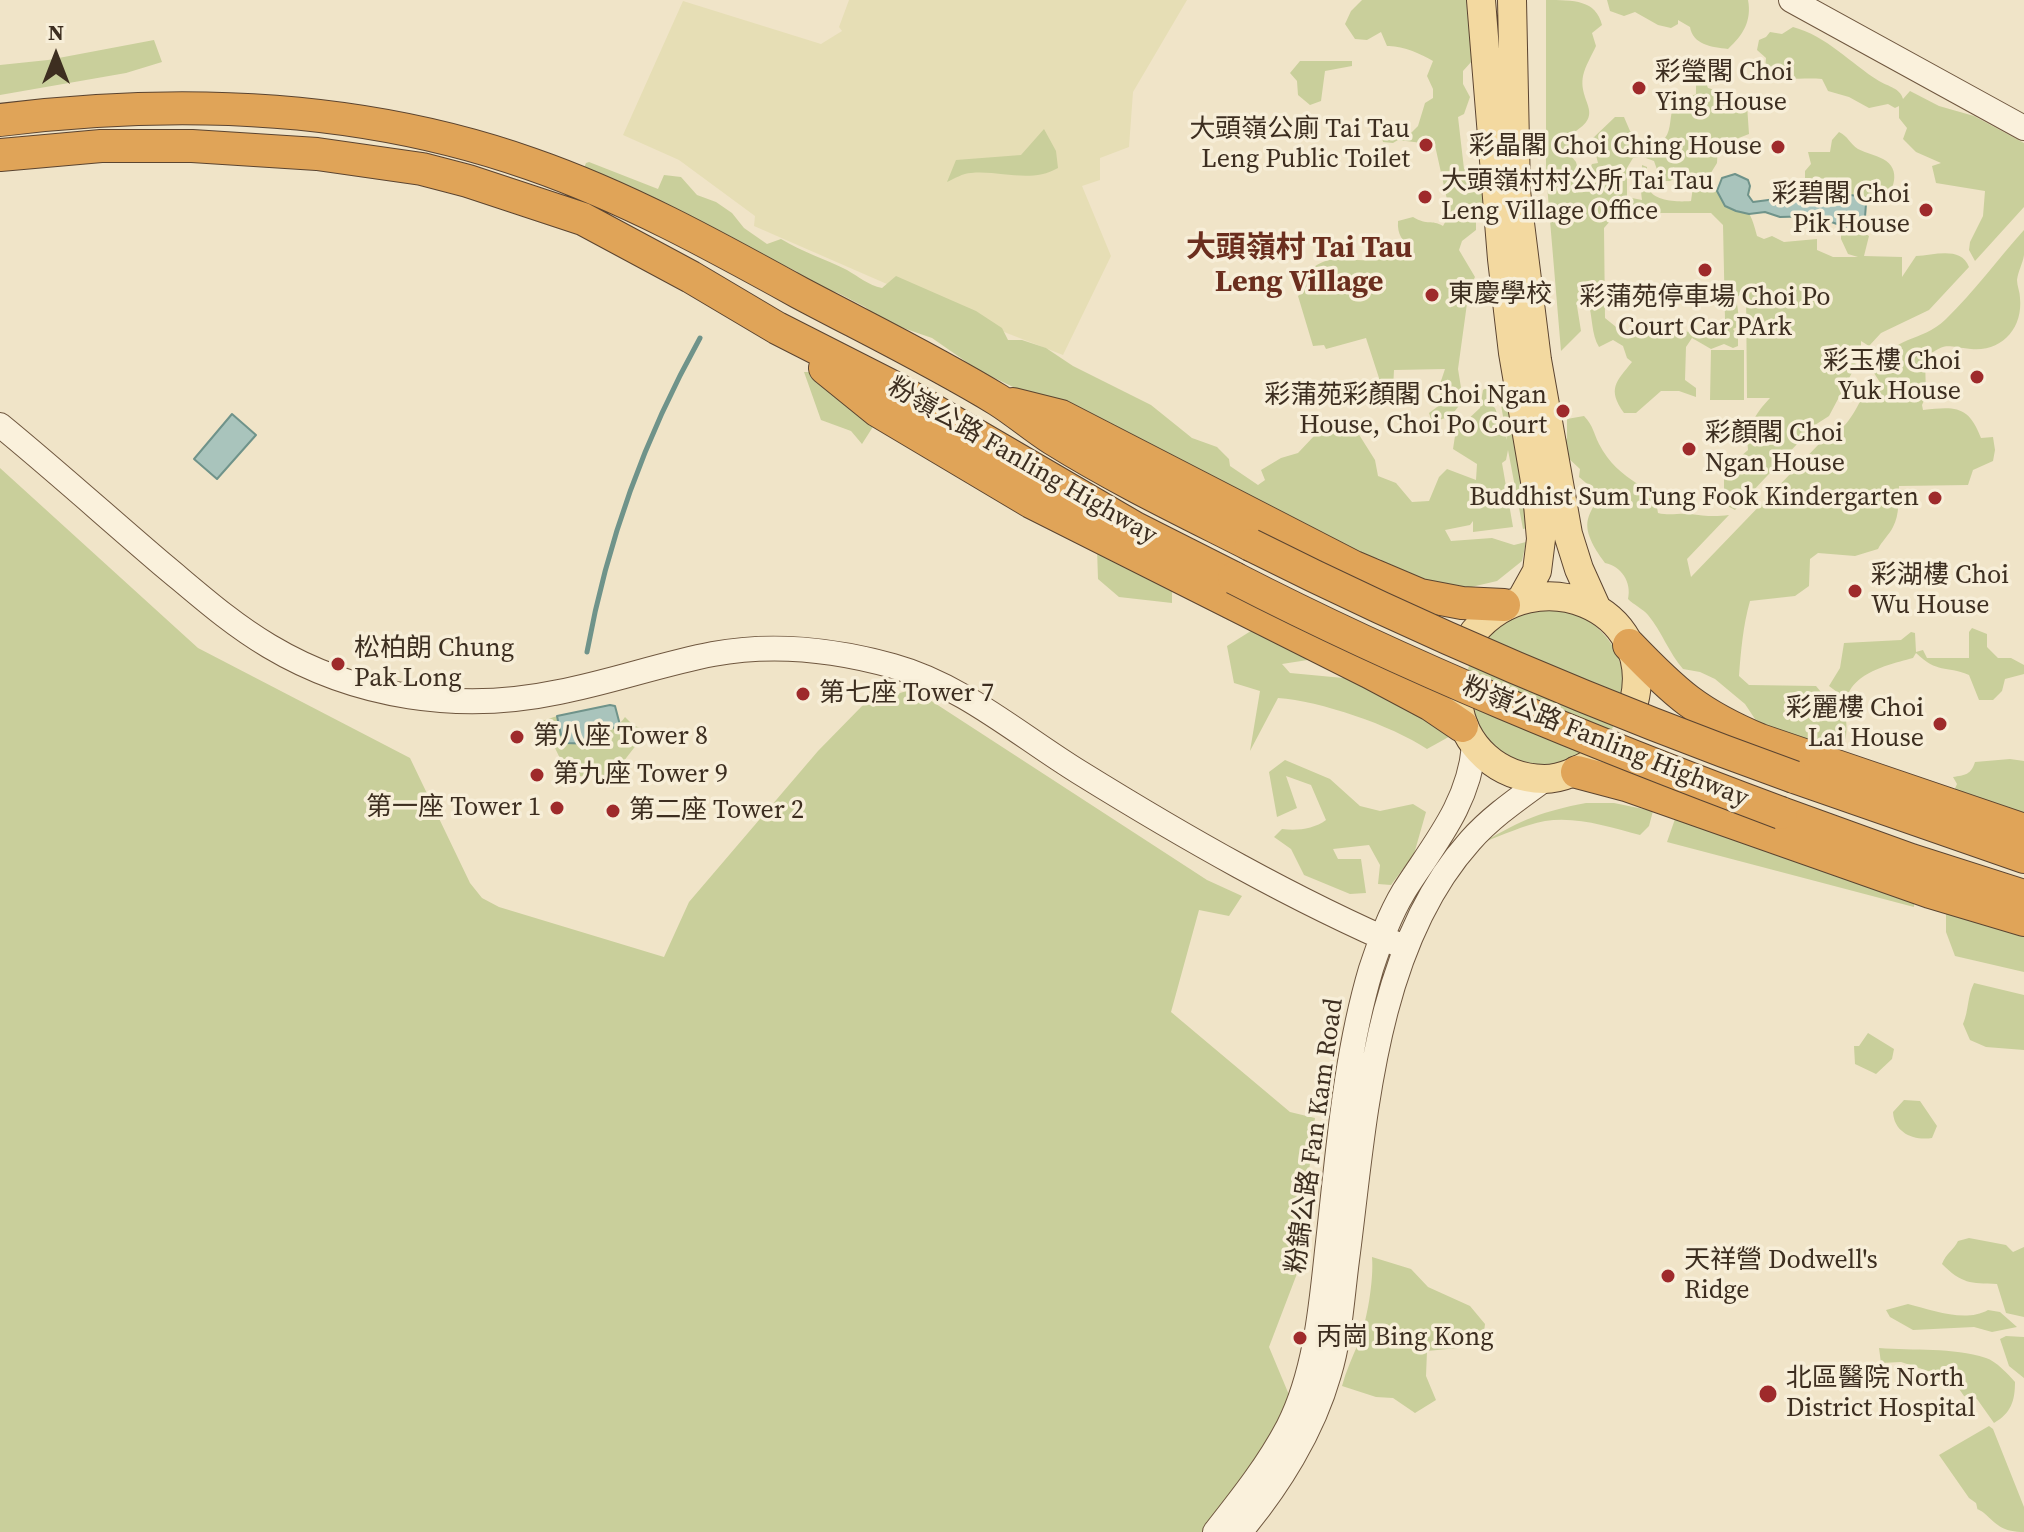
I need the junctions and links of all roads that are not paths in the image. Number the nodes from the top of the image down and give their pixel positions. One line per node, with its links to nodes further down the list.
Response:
1 (1481, 0): 10 (main road)
2 (1512, 0): 11 (main road)
3 (1791, 0): 5 (main road)
4 (0, 120): 8 (highway, 粉嶺公路 Fanling Highway)
5 (2024, 128)
6 (0, 155): 7 (highway, 粉嶺公路 Fanling Highway)
7 (777, 328): 15 (highway); 20 (highway, 粉嶺公路 Fanling Highway, bridge)
8 (998, 400): 10 (highway); 19 (highway, 粉嶺公路 Fanling Highway, bridge)
9 (0, 425): 22 (main road)
10 (1513, 602): 11 (main road); 12 (main road)
11 (1597, 609): 13 (main road)
12 (1474, 632)
13 (1629, 645): 14 (main road); 18 (highway)
14 (1634, 702)
15 (1465, 724): 17 (main road); 22 (main road, 粉錦公路 Fan Kam Road)
16 (1587, 766): 17 (main road); 21 (highway)
17 (1545, 779): 23 (main road, 粉錦公路 Fan Kam Road)
18 (2024, 830)
19 (2024, 857)
20 (2024, 896)
21 (2024, 920)
22 (1379, 945): 23 (main road); 24 (main road, 粉錦公路 Fan Kam Road)
23 (1403, 956): 25 (main road, 粉錦公路 Fan Kam Road)
24 (1215, 1532)
25 (1240, 1532)

